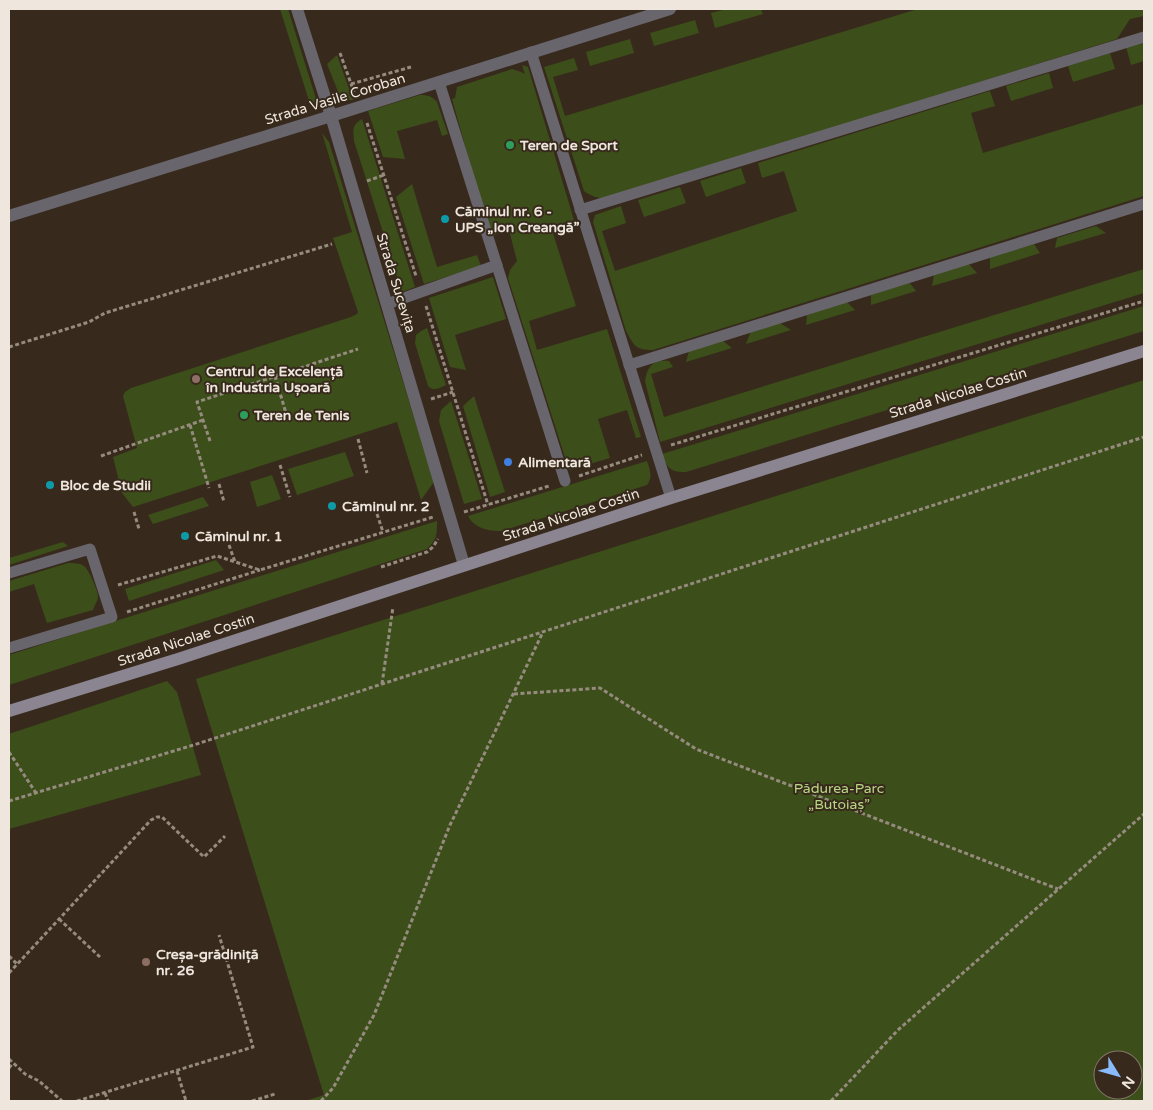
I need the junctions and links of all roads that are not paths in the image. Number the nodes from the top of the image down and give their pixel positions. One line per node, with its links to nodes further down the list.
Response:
1 (298, 9): 6 (street, Strada Sucevița)
2 (670, 9): 4 (street, Strada Vasile Coroban)
3 (1144, 37): 8 (lane)
4 (530, 52): 5 (street, Strada Vasile Coroban); 8 (lane)
5 (439, 82): 6 (street, Strada Vasile Coroban); 10 (lane)
6 (331, 116): 9 (street, Strada Vasile Coroban); 11 (street, Strada Sucevița)
7 (1144, 204): 13 (lane)
8 (580, 210): 13 (lane)
9 (9, 216)
10 (497, 265): 11 (lane); 14 (lane)
11 (387, 304): 16 (street, Strada Sucevița)
12 (1144, 351): 15 (main road, Strada Nicolae Costin)
13 (629, 365): 15 (lane)
14 (565, 481)
15 (671, 498): 16 (main road, Strada Nicolae Costin)
16 (464, 566): 19 (main road, Strada Nicolae Costin)
17 (9, 573): 18 (lane)
18 (9, 648)
19 (9, 711)

